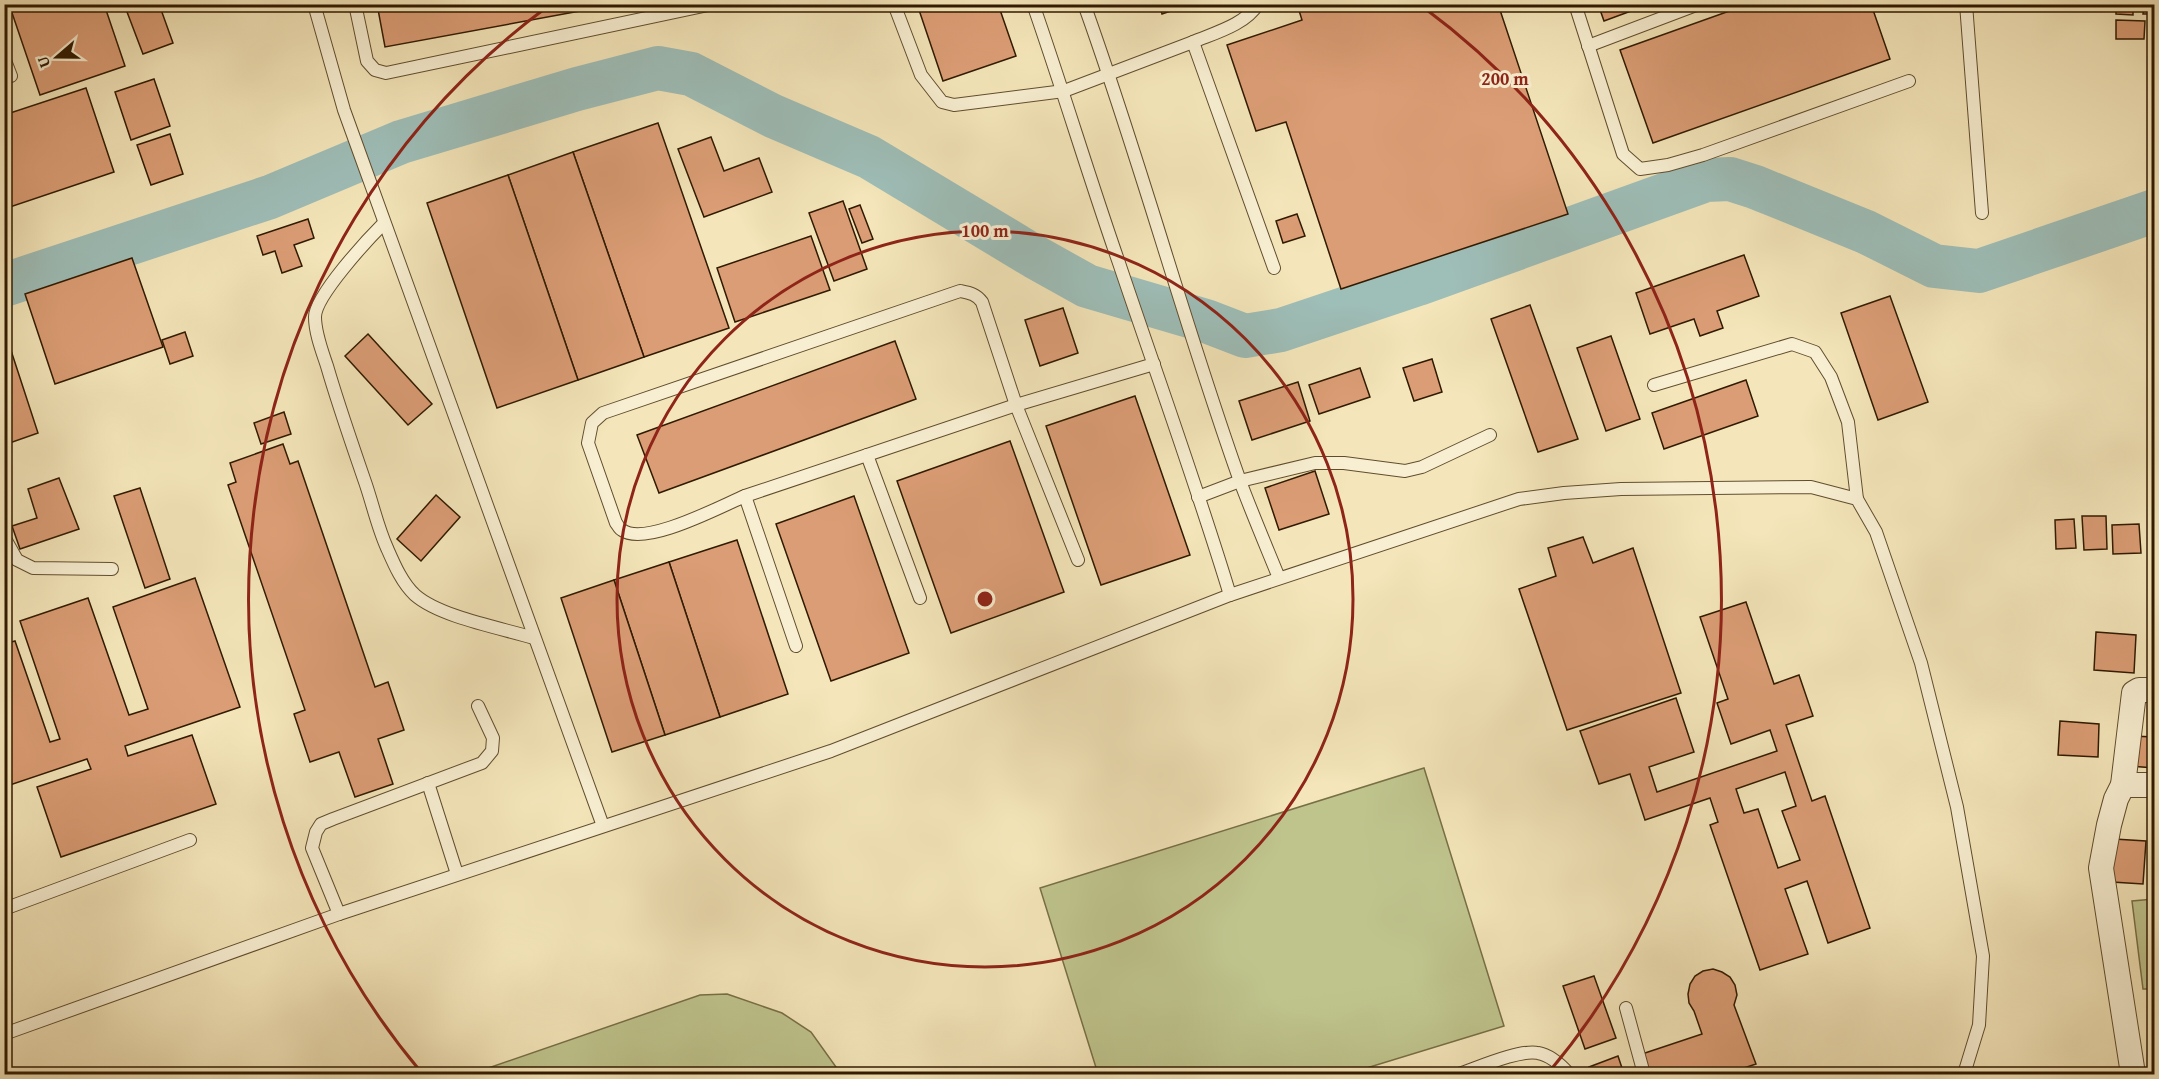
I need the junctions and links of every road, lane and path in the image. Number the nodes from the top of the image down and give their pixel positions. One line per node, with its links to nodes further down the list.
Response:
1 (314, 4): 19 (lane)
2 (355, 4): 3 (lane)
3 (713, 4)
4 (894, 4): 17 (lane)
5 (1033, 4): 17 (lane)
6 (1084, 4): 14 (lane)
7 (1258, 4): 11 (lane)
8 (1575, 4): 12 (lane)
9 (1699, 4): 12 (lane)
10 (1966, 4): 18 (lane)
11 (1193, 42): 14 (lane); 20 (lane)
12 (1588, 46): 16 (lane)
13 (4, 58): 15 (lane)
14 (1109, 74): 17 (lane); 26 (lane)
15 (11, 76)
16 (1909, 81)
17 (1064, 91): 21 (lane)
18 (1982, 213)
19 (384, 223): 36 (lane); 36 (lane)
20 (1274, 268)
21 (1154, 364): 23 (lane); 28 (lane)
22 (1654, 385): 29 (lane)
23 (1016, 405): 25 (lane); 27 (lane); 31 (lane)
24 (1490, 435): 26 (lane)
25 (867, 455): 27 (lane); 35 (lane)
26 (1240, 481): 28 (lane); 33 (lane)
27 (745, 496): 37 (lane)
28 (1198, 497): 34 (lane)
29 (1857, 500): 33 (lane); 53 (lane)
30 (4, 537): 32 (lane)
31 (1078, 560)
32 (112, 569)
33 (1279, 578): 34 (lane)
34 (1230, 594): 43 (lane)
35 (920, 598)
36 (534, 638): 43 (lane)
37 (796, 646)
38 (2154, 690): 41 (street)
39 (478, 706): 40 (lane)
40 (428, 783): 45 (lane); 47 (lane)
41 (2123, 785): 42 (street); 54 (street)
42 (2154, 785)
43 (603, 826): 45 (lane)
44 (190, 840): 46 (lane)
45 (457, 874): 47 (lane)
46 (4, 909)
47 (339, 914): 49 (lane)
48 (1626, 1008): 52 (lane)
49 (4, 1034)
50 (1459, 1074): 51 (lane)
51 (1569, 1074)
52 (1644, 1074)
53 (1964, 1074)
54 (2133, 1074)

